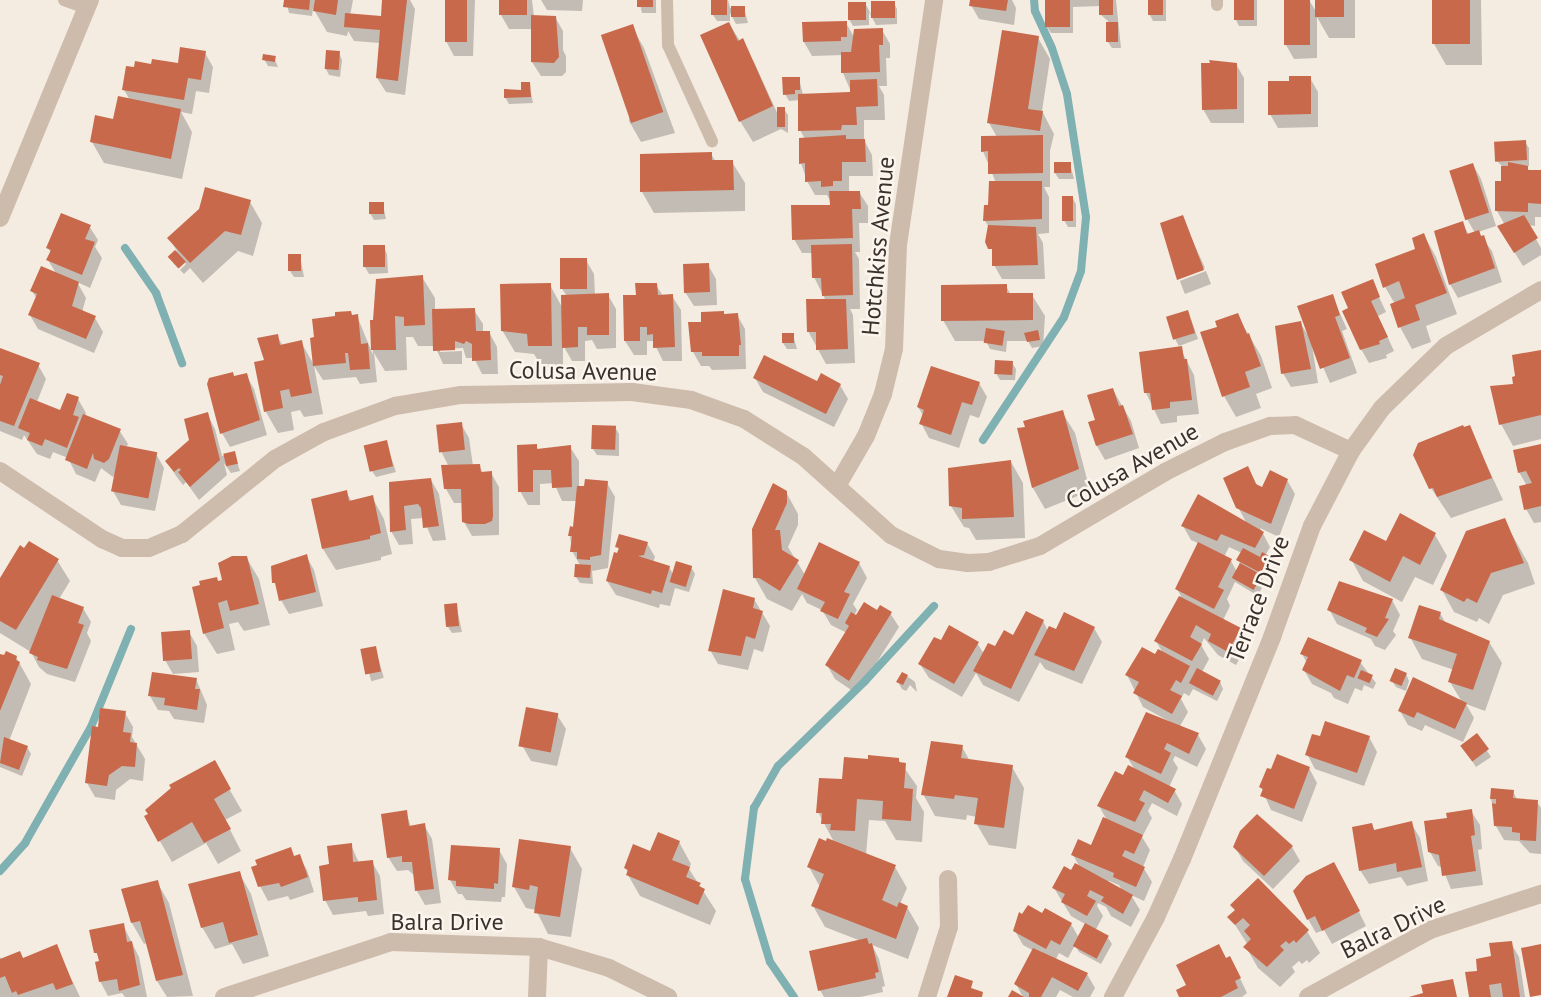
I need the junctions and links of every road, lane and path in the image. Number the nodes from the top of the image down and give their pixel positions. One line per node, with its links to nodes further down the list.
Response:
1 (64, 0): 4 (lane)
2 (667, 0): 5 (lane)
3 (934, 0): 10 (street, Hotchkiss Avenue)
4 (88, 4): 6 (street)
5 (712, 141)
6 (0, 218)
7 (1541, 290): 8 (street, Terrace Drive)
8 (1350, 451): 10 (street, Colusa Avenue); 18 (street, Terrace Drive)
9 (0, 471): 10 (street, Colusa Avenue)
10 (837, 486)
11 (948, 880): 17 (street)
12 (1541, 894): 19 (street, Balra Drive)
13 (538, 947): 14 (street, Balra Drive); 15 (street); 16 (street, Balra Drive)
14 (225, 997)
15 (537, 997)
16 (668, 997)
17 (927, 997)
18 (1114, 997)
19 (1308, 997)

